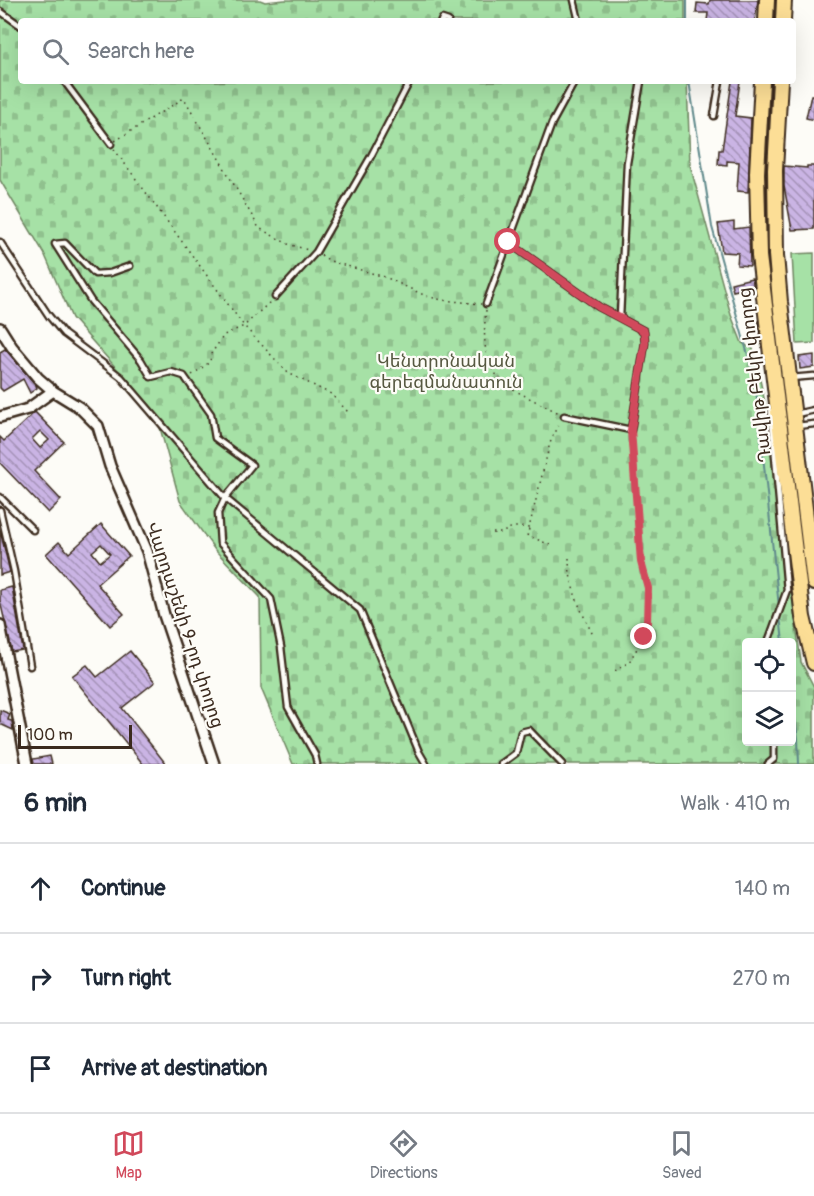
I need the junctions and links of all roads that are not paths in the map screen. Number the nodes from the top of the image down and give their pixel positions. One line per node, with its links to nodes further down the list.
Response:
1 (574, 0): 5 (lane)
2 (767, 0): 6 (main road)
3 (784, 0): 7 (main road)
4 (0, 11): 8 (lane)
5 (578, 18)
6 (766, 18)
7 (783, 18)
8 (18, 24)
9 (66, 84): 17 (lane)
10 (408, 84): 21 (lane)
11 (573, 84): 19 (lane)
12 (640, 84): 23 (lane)
13 (719, 84): 16 (lane)
14 (762, 84): 28 (main road, Դավիթ Բեկի փողոց)
15 (780, 84): 26 (main road, Դավիթ Բեկի փողոց)
16 (714, 116)
17 (111, 144)
18 (0, 242): 35 (lane)
19 (508, 242): 22 (lane); 23 (lane)
20 (130, 266): 35 (lane)
21 (275, 297)
22 (486, 304)
23 (620, 318): 30 (lane)
24 (0, 328): 27 (street, Վարդաշենի 9-րդ փողոց)
25 (814, 376): 26 (lane)
26 (789, 378): 32 (main road, Դավիթ Բեկի փողոց)
27 (53, 391): 31 (street); 47 (street, Վարդաշենի 9-րդ փողոց)
28 (775, 391): 40 (lane); 42 (main road, Դավիթ Բեկի փողոց)
29 (814, 410): 32 (lane)
30 (564, 416)
31 (0, 417)
32 (794, 420): 33 (lane); 38 (main road, Դավիթ Բեկի փողոց)
33 (814, 424)
34 (0, 497): 37 (lane)
35 (225, 498): 48 (lane); 49 (lane)
36 (0, 510): 43 (lane)
37 (33, 530)
38 (814, 583)
39 (0, 625): 46 (street)
40 (769, 638)
41 (0, 653): 44 (street)
42 (814, 663)
43 (30, 666)
44 (14, 717)
45 (774, 746): 52 (lane)
46 (27, 764)
47 (214, 764)
48 (317, 764)
49 (426, 764)
50 (501, 764): 51 (lane)
51 (562, 764)
52 (768, 764)

